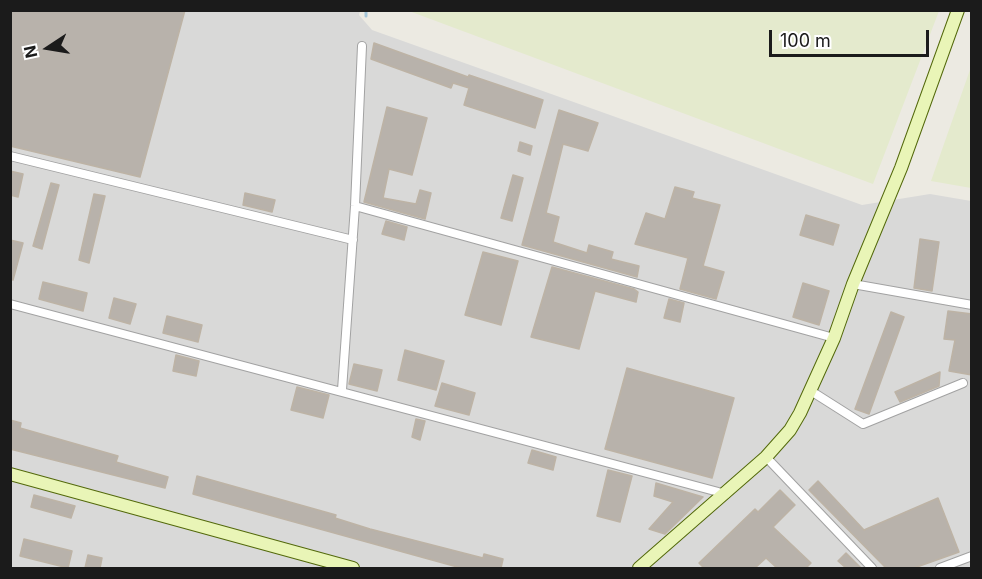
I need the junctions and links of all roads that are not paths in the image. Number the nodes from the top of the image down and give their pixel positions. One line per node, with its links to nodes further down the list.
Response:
1 (958, 10): 6 (main road)
2 (362, 46): 4 (street)
3 (10, 156): 5 (street)
4 (355, 207): 5 (street); 9 (street)
5 (353, 240): 11 (street)
6 (853, 284): 8 (street); 9 (main road)
7 (10, 304): 11 (street)
8 (972, 305)
9 (834, 338): 12 (main road)
10 (963, 382): 12 (street)
11 (342, 390): 15 (street)
12 (811, 392): 13 (main road)
13 (766, 457): 15 (main road); 19 (street)
14 (10, 474): 17 (main road)
15 (726, 494): 18 (main road)
16 (972, 556): 20 (street)
17 (353, 568)
18 (639, 568)
19 (872, 568)
20 (940, 568)

